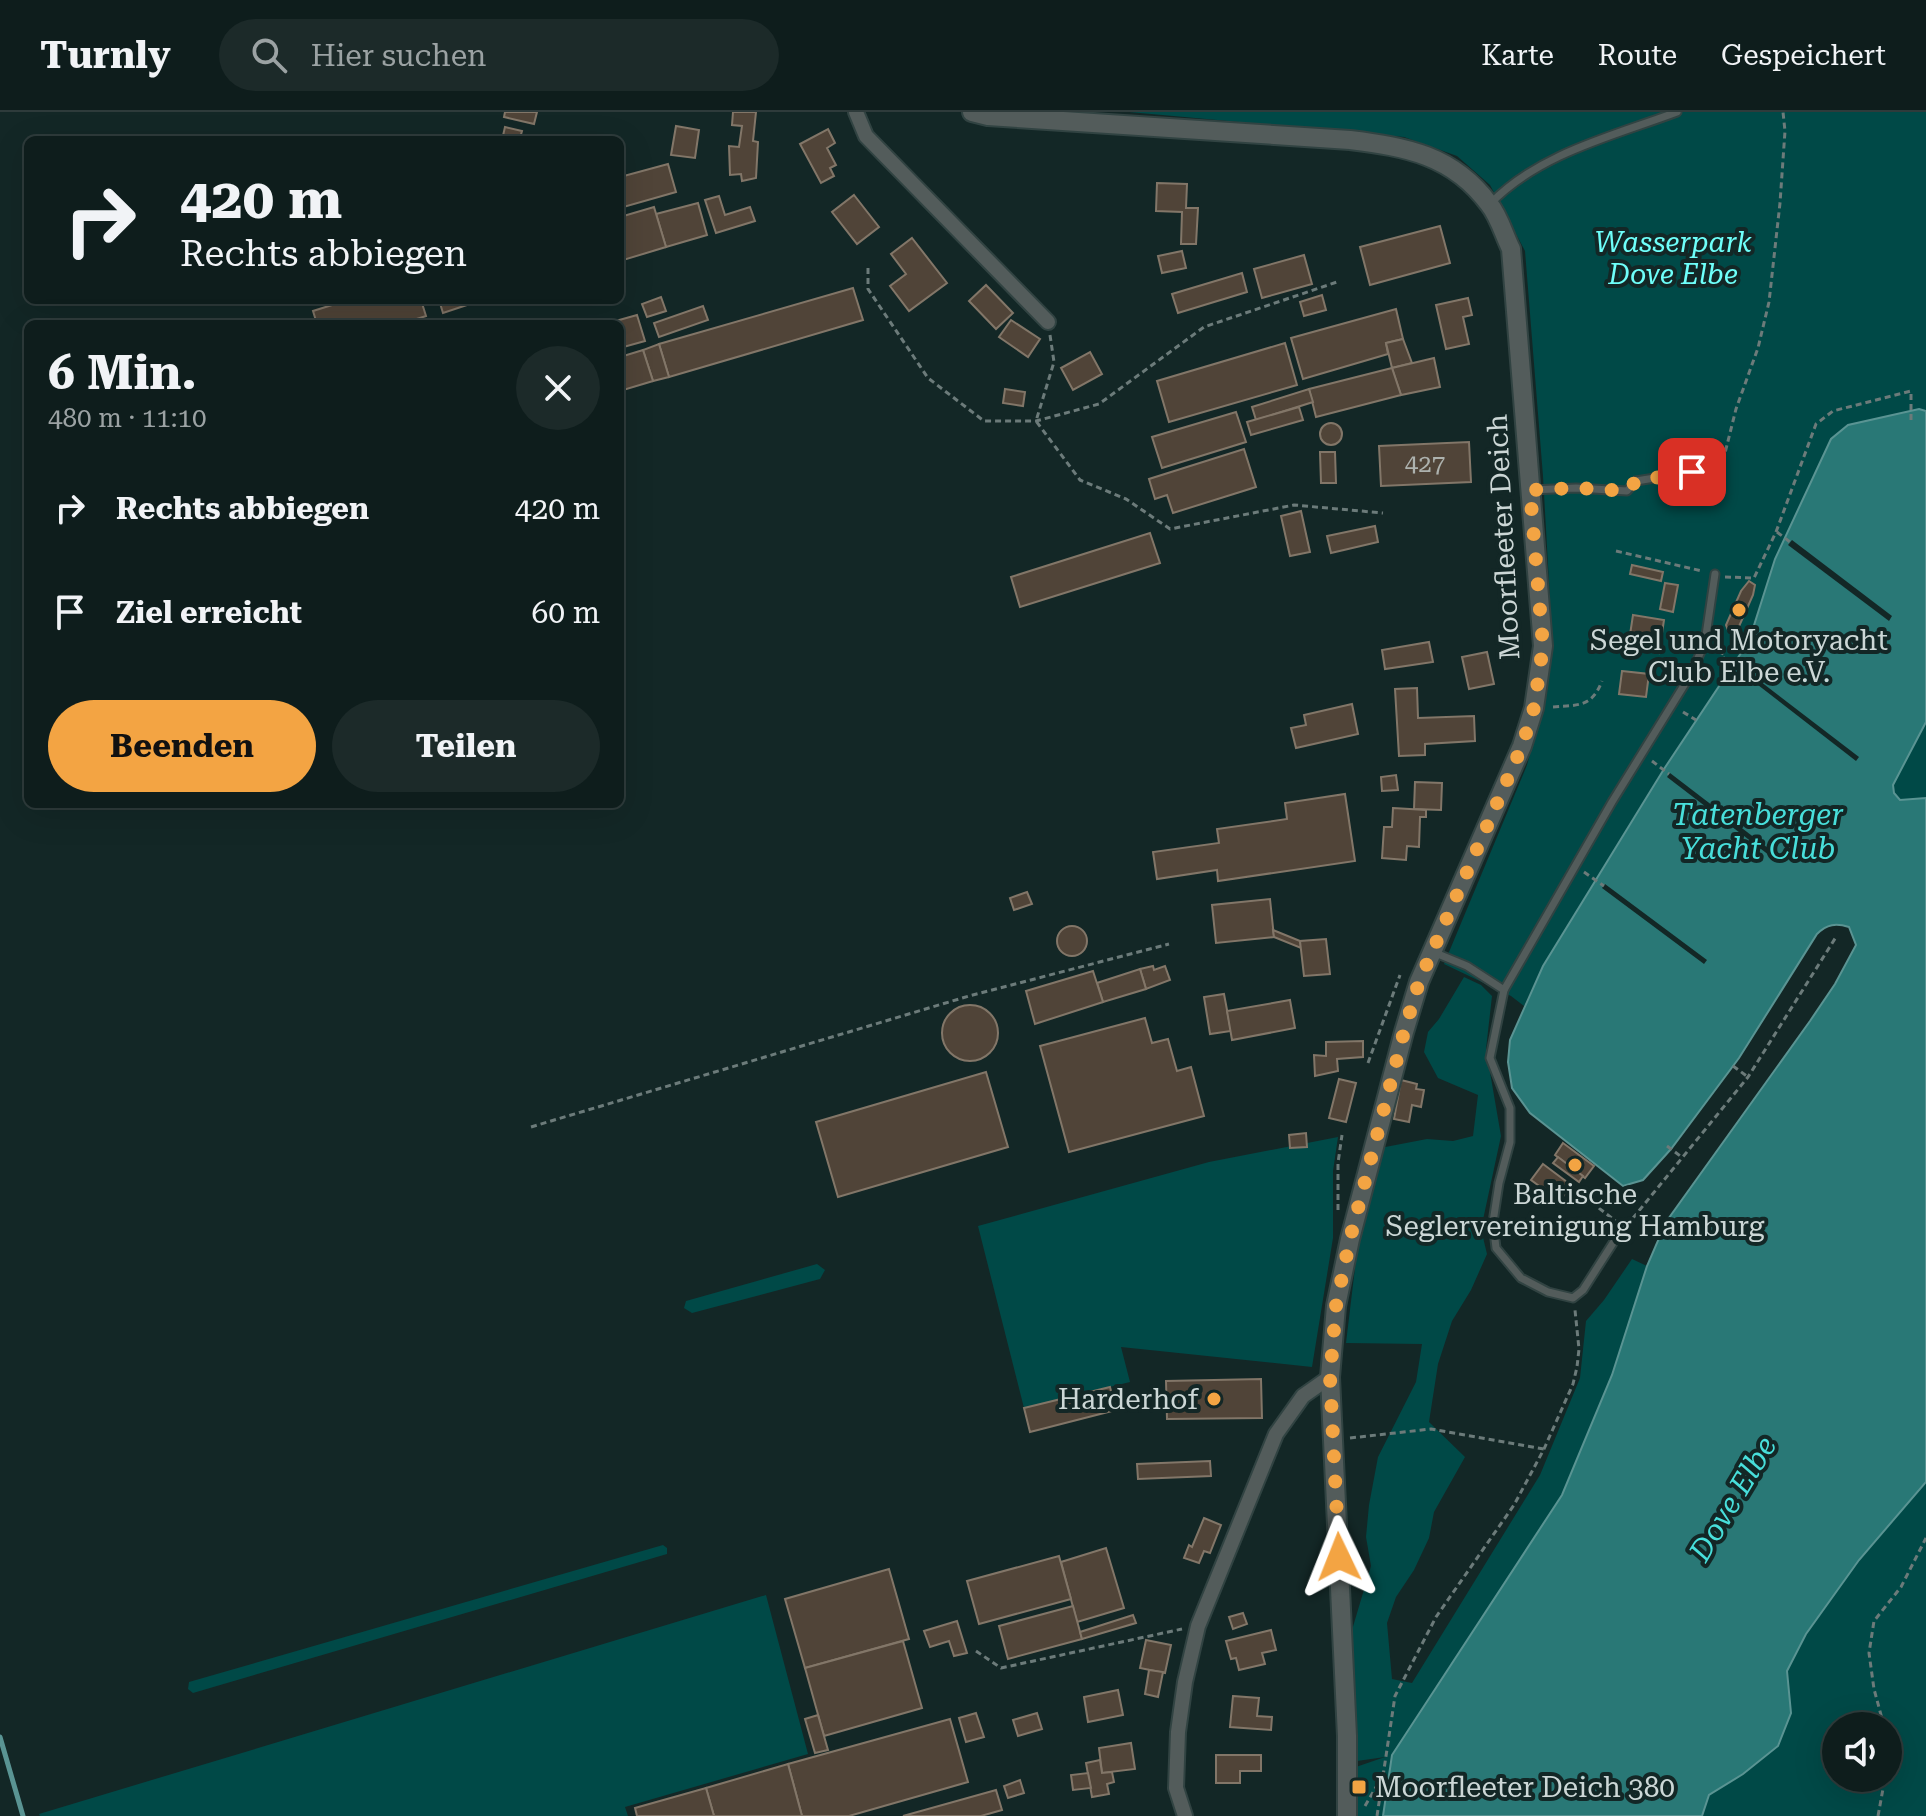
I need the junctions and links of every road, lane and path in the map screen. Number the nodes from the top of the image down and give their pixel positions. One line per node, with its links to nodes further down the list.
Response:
1 (856, 112): 8 (street)
2 (972, 112): 5 (street, Moorfleeter Deich)
3 (1677, 112): 5 (lane)
4 (1783, 112): 11 (path)
5 (1490, 204): 12 (street, Moorfleeter Deich)
6 (868, 268): 9 (path)
7 (1337, 282): 9 (path)
8 (1048, 322): 9 (path)
9 (1036, 421): 13 (path)
10 (1911, 421): 14 (path)
11 (1720, 471): 12 (lane)
12 (1530, 490): 21 (street, Moorfleeter Deich)
13 (1383, 513)
14 (1776, 532): 15 (path); 17 (path)
15 (1790, 542)
16 (1616, 551): 17 (path)
17 (1715, 574): 32 (lane)
18 (1724, 658): 19 (path)
19 (1737, 667)
20 (1602, 681): 21 (path)
21 (1534, 708): 30 (street, Moorfleeter Deich)
22 (1680, 710): 23 (path)
23 (1696, 720)
24 (1657, 765): 25 (path)
25 (1669, 774)
26 (1592, 877): 27 (path)
27 (1604, 886)
28 (1836, 937): 35 (path)
29 (1169, 944): 36 (path)
30 (1433, 952): 32 (lane); 42 (street, Moorfleeter Deich)
31 (1400, 975): 33 (path)
32 (1504, 990): 44 (lane)
33 (1368, 1063)
34 (1733, 1066): 35 (path)
35 (1748, 1077): 39 (path)
36 (531, 1127)
37 (1342, 1135): 42 (path)
38 (1669, 1148): 39 (path)
39 (1683, 1158): 41 (path)
40 (1575, 1190): 41 (path)
41 (1625, 1228): 43 (path)
42 (1350, 1239): 45 (street, Moorfleeter Deich)
43 (1613, 1243): 44 (lane)
44 (1573, 1298): 47 (path)
45 (1330, 1377): 46 (street, Moorfleeter Deich); 49 (street)
46 (1334, 1438): 47 (path); 54 (street, Moorfleeter Deich)
47 (1544, 1449): 52 (path)
48 (1926, 1538): 51 (path)
49 (1198, 1626): 50 (path); 55 (street)
50 (976, 1651)
51 (1880, 1712)
52 (1386, 1768): 54 (path); 56 (path)
53 (1882, 1792): 57 (path)
54 (1354, 1815)
55 (1185, 1816)
56 (1377, 1816)
57 (1878, 1816)

